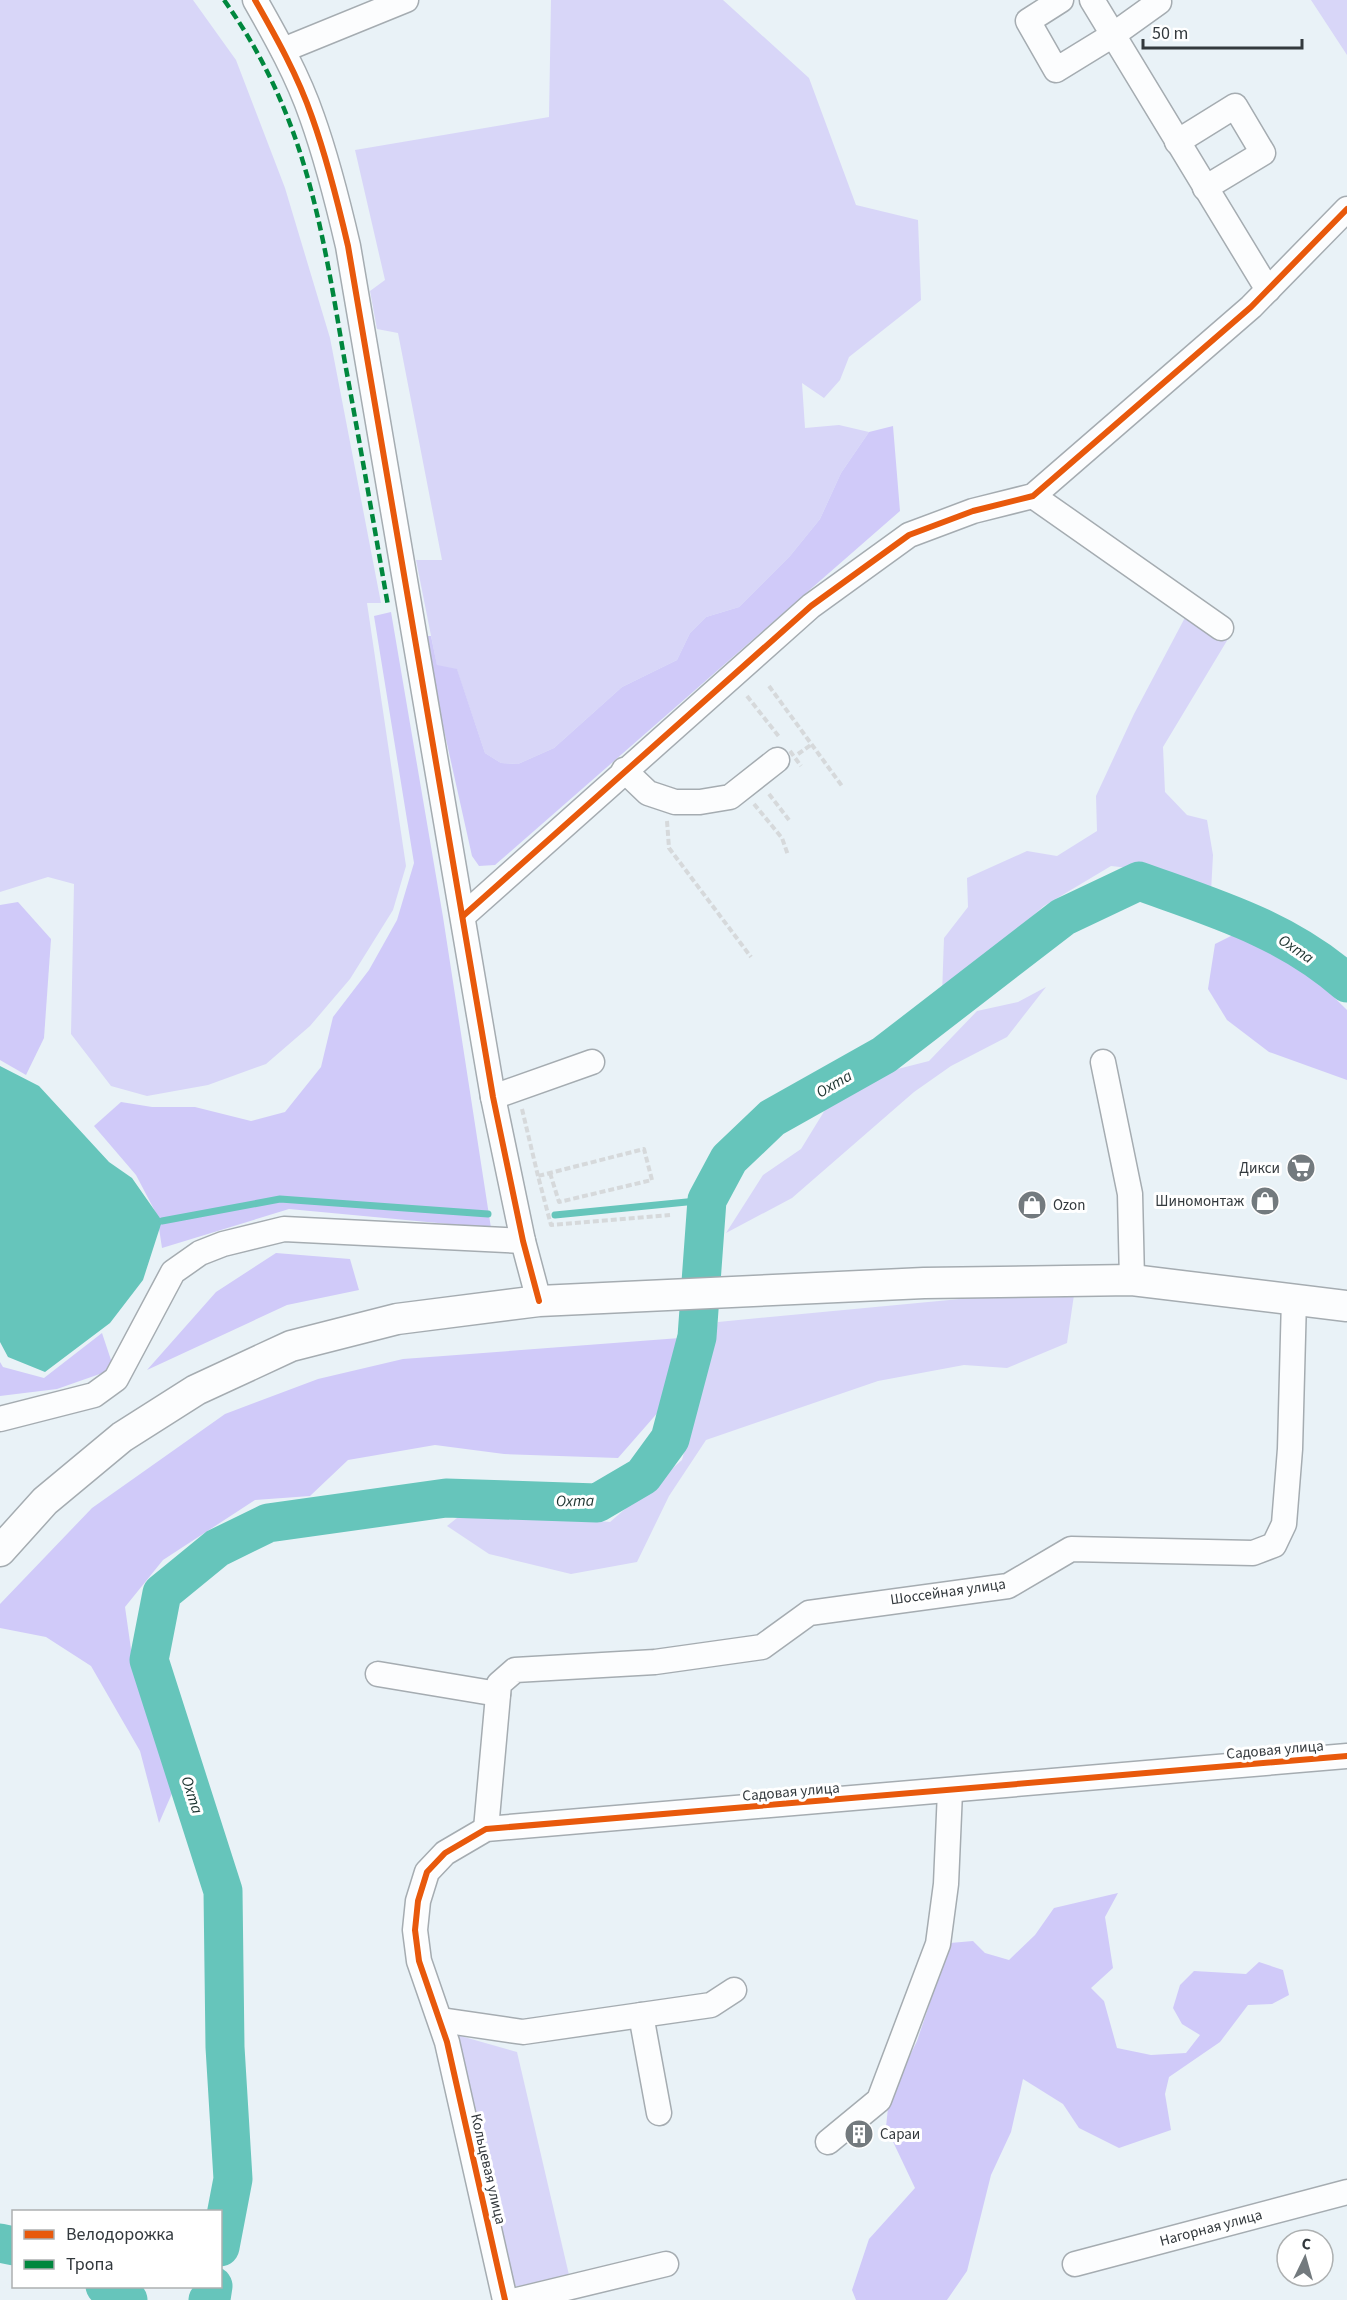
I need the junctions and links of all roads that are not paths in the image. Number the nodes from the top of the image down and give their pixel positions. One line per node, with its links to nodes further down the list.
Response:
1 (255, 0): 7 (street)
2 (406, 0): 7 (street)
3 (1061, 0): 6 (street)
4 (1092, 0): 6 (street)
5 (1157, 0): 6 (street)
6 (1113, 35): 8 (street)
7 (283, 50): 16 (street)
8 (1177, 142): 9 (street); 9 (street)
9 (1205, 188): 11 (street)
10 (1347, 209): 11 (street)
11 (1268, 290): 12 (street)
12 (1033, 496): 13 (street); 15 (street)
13 (1221, 628)
14 (784, 755): 15 (street)
15 (624, 770): 16 (street)
16 (463, 916): 19 (street)
17 (592, 1062): 19 (street)
18 (1103, 1062): 21 (street)
19 (494, 1097): 20 (street)
20 (523, 1241): 23 (street); 25 (street)
21 (1132, 1281): 22 (main road); 23 (main road)
22 (1294, 1299): 24 (main road); 28 (street, Шоссейная улица)
23 (539, 1301): 26 (main road)
24 (1347, 1306)
25 (0, 1419)
26 (0, 1551)
27 (378, 1674): 28 (street)
28 (498, 1694): 31 (street)
29 (1347, 1756): 30 (street, Садовая улица)
30 (950, 1791): 31 (street, Садовая улица); 36 (street)
31 (486, 1829): 34 (street, Садовая улица)
32 (734, 1990): 33 (street)
33 (641, 2015): 34 (street); 35 (street)
34 (444, 2031): 40 (street, Кольцевая улица)
35 (659, 2114)
36 (828, 2142)
37 (1347, 2192): 39 (street, Нагорная улица)
38 (666, 2264): 41 (street)
39 (1075, 2264)
40 (505, 2300)
41 (517, 2300)

